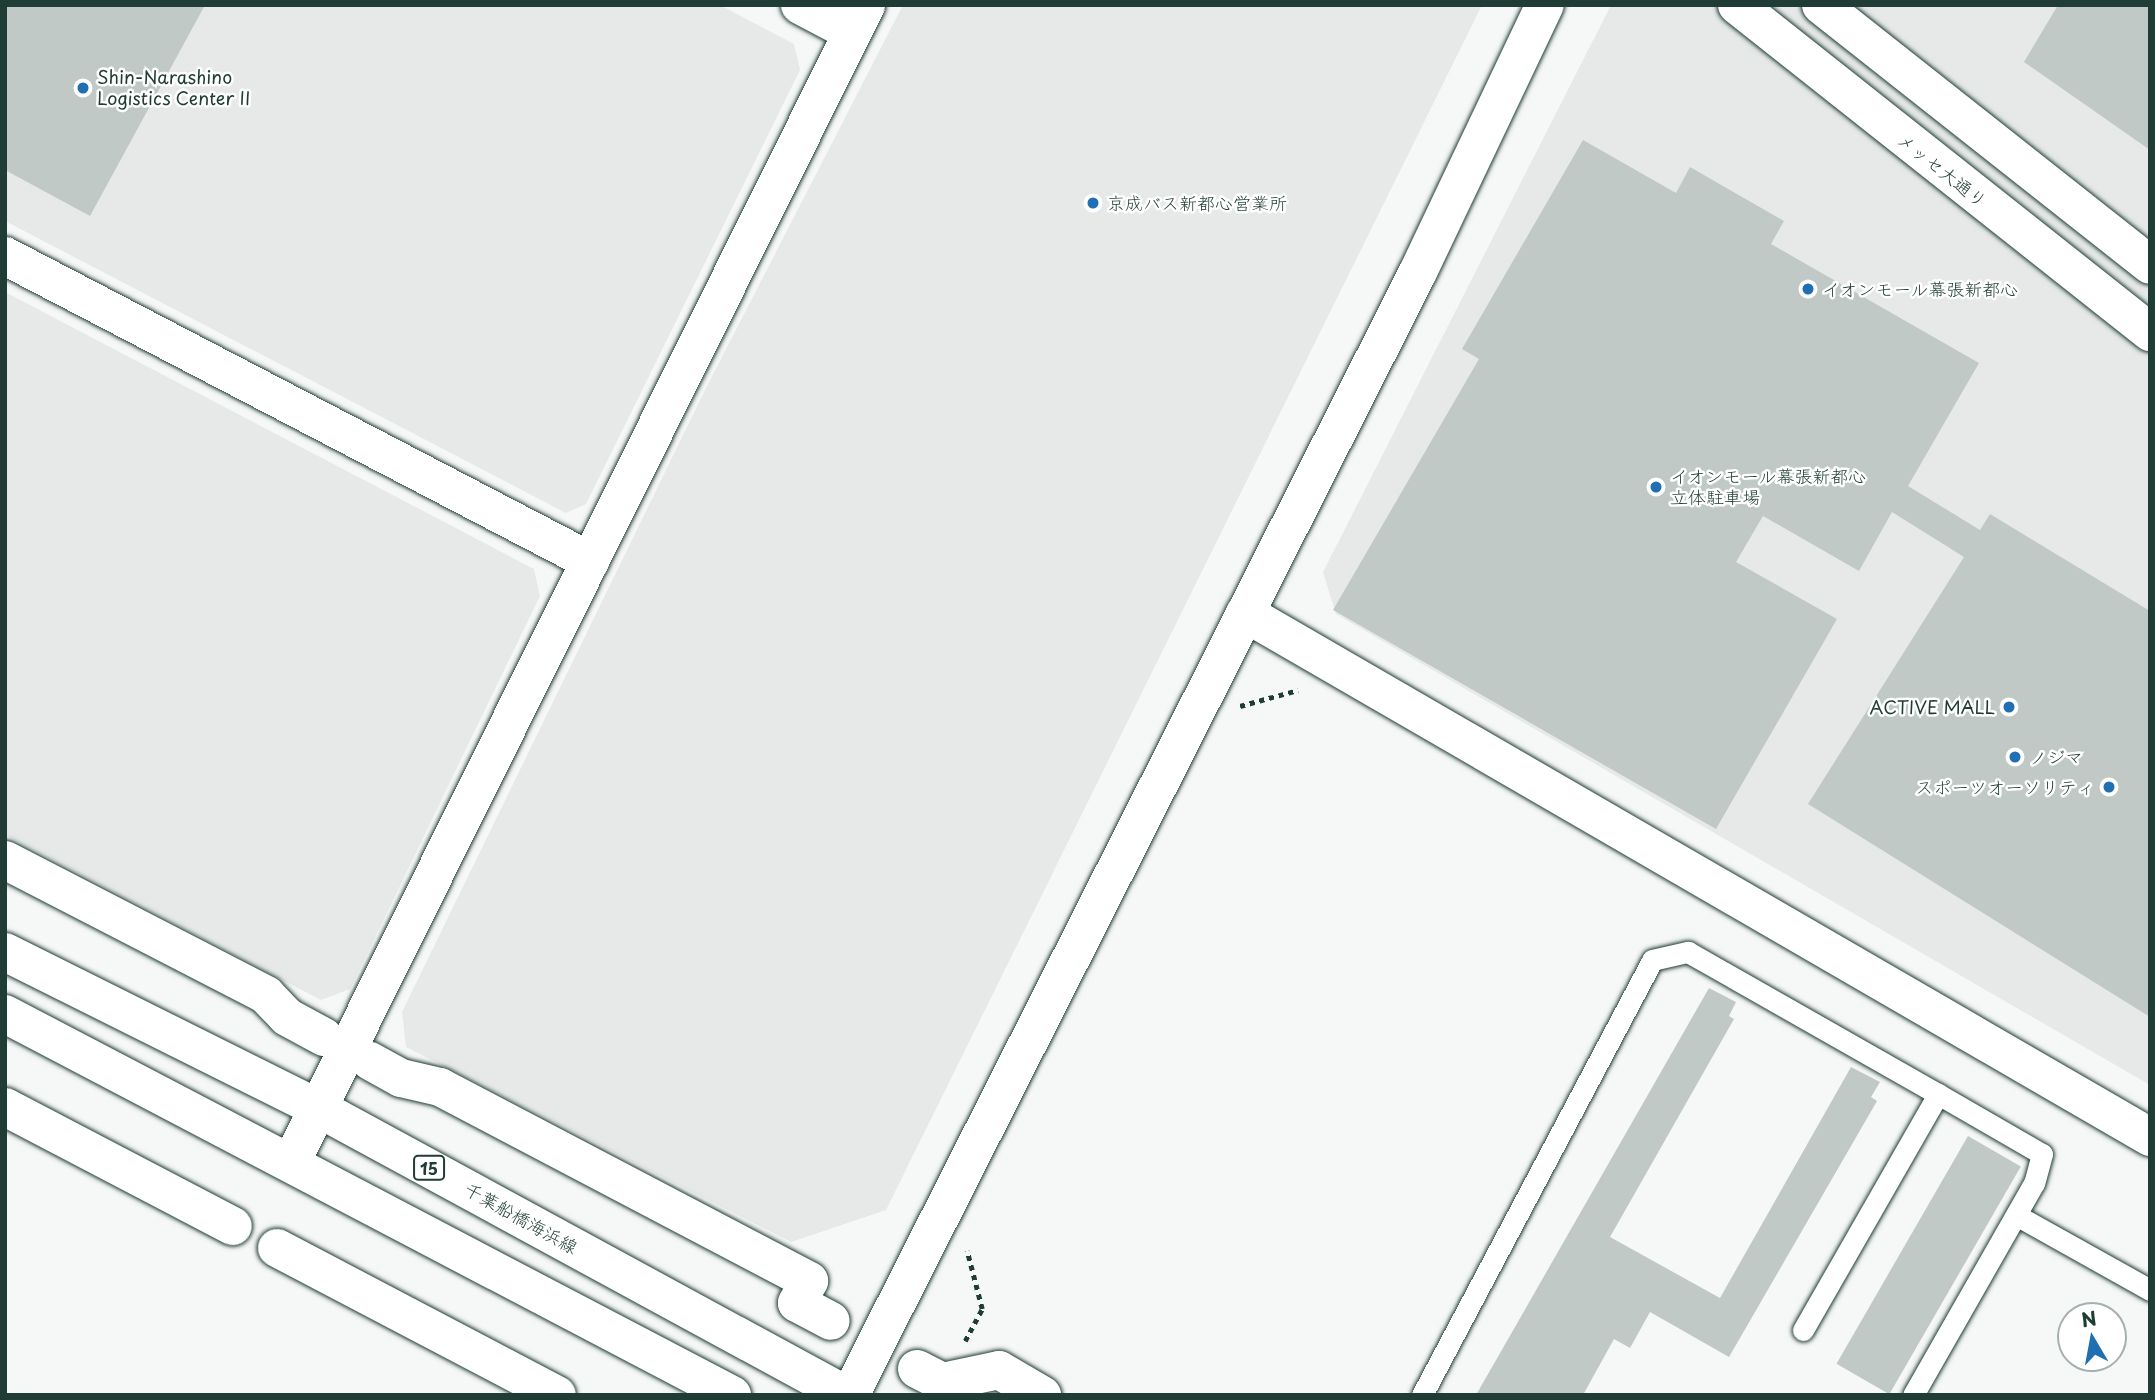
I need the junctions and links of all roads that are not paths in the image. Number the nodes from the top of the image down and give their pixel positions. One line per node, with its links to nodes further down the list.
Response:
1 (800, 5): 5 (street)
2 (1545, 5): 10 (street)
3 (1737, 5): 8 (street, メッセ大通り)
4 (1821, 5): 7 (street)
5 (858, 19): 9 (street)
6 (5, 256): 9 (street)
7 (2150, 265)
8 (2150, 332)
9 (590, 561): 18 (street)
10 (1245, 613): 19 (street); 30 (street)
11 (5, 860): 14 (street)
12 (5, 952): 18 (street, 千葉船橋海浜線 / 15)
13 (5, 1014): 20 (street)
14 (324, 1037)
15 (370, 1061): 25 (street)
16 (1938, 1094): 21 (lane); 26 (lane); 32 (lane)
17 (5, 1107): 22 (street)
18 (318, 1108): 20 (street); 30 (street, 千葉船橋海浜線 / 15)
19 (2150, 1137)
20 (292, 1161): 29 (street)
21 (2015, 1215): 24 (lane); 33 (lane)
22 (233, 1226)
23 (277, 1248): 28 (street)
24 (2150, 1290)
25 (831, 1321)
26 (1803, 1330)
27 (929, 1376): 31 (street)
28 (557, 1395)
29 (732, 1395)
30 (848, 1395)
31 (1042, 1395)
32 (1422, 1395)
33 (1913, 1395)

